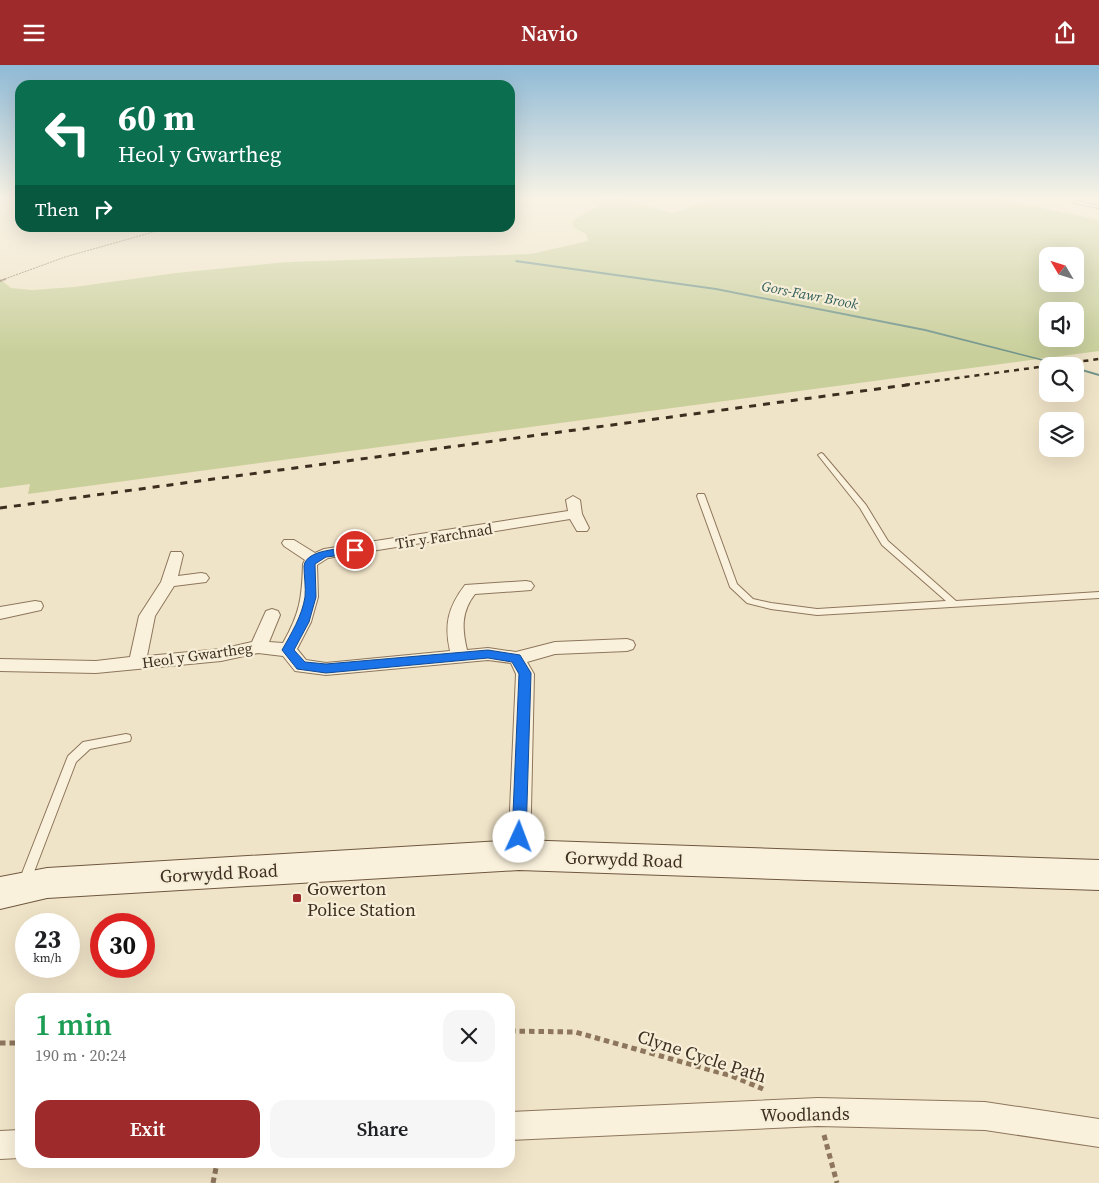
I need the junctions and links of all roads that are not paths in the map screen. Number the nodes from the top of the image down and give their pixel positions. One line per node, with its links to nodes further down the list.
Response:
1 (821, 455): 11 (lane)
2 (701, 496): 11 (lane)
3 (582, 528): 6 (street, Tir y Farchnad)
4 (289, 543): 6 (street)
5 (176, 555): 8 (street)
6 (314, 559): 17 (street)
7 (201, 578): 8 (street)
8 (169, 582): 20 (street)
9 (526, 585): 18 (street)
10 (1099, 595): 11 (lane)
11 (954, 603)
12 (35, 606): 13 (street)
13 (0, 613)
14 (272, 615): 16 (street)
15 (627, 645): 19 (street)
16 (258, 647): 17 (street, Heol y Gwartheg); 20 (street, Heol y Gwartheg)
17 (288, 650): 18 (street)
18 (460, 657): 19 (street)
19 (516, 658): 23 (street)
20 (137, 663): 21 (street, Heol y Gwartheg)
21 (0, 665)
22 (126, 738): 25 (lane)
23 (518, 855): 24 (main road, Gorwydd Road); 25 (main road, Gorwydd Road)
24 (1099, 875)
25 (11, 890)
26 (515, 1126): 27 (street, Woodlands)
27 (1099, 1133)
28 (15, 1144): 29 (street)
29 (0, 1145)

